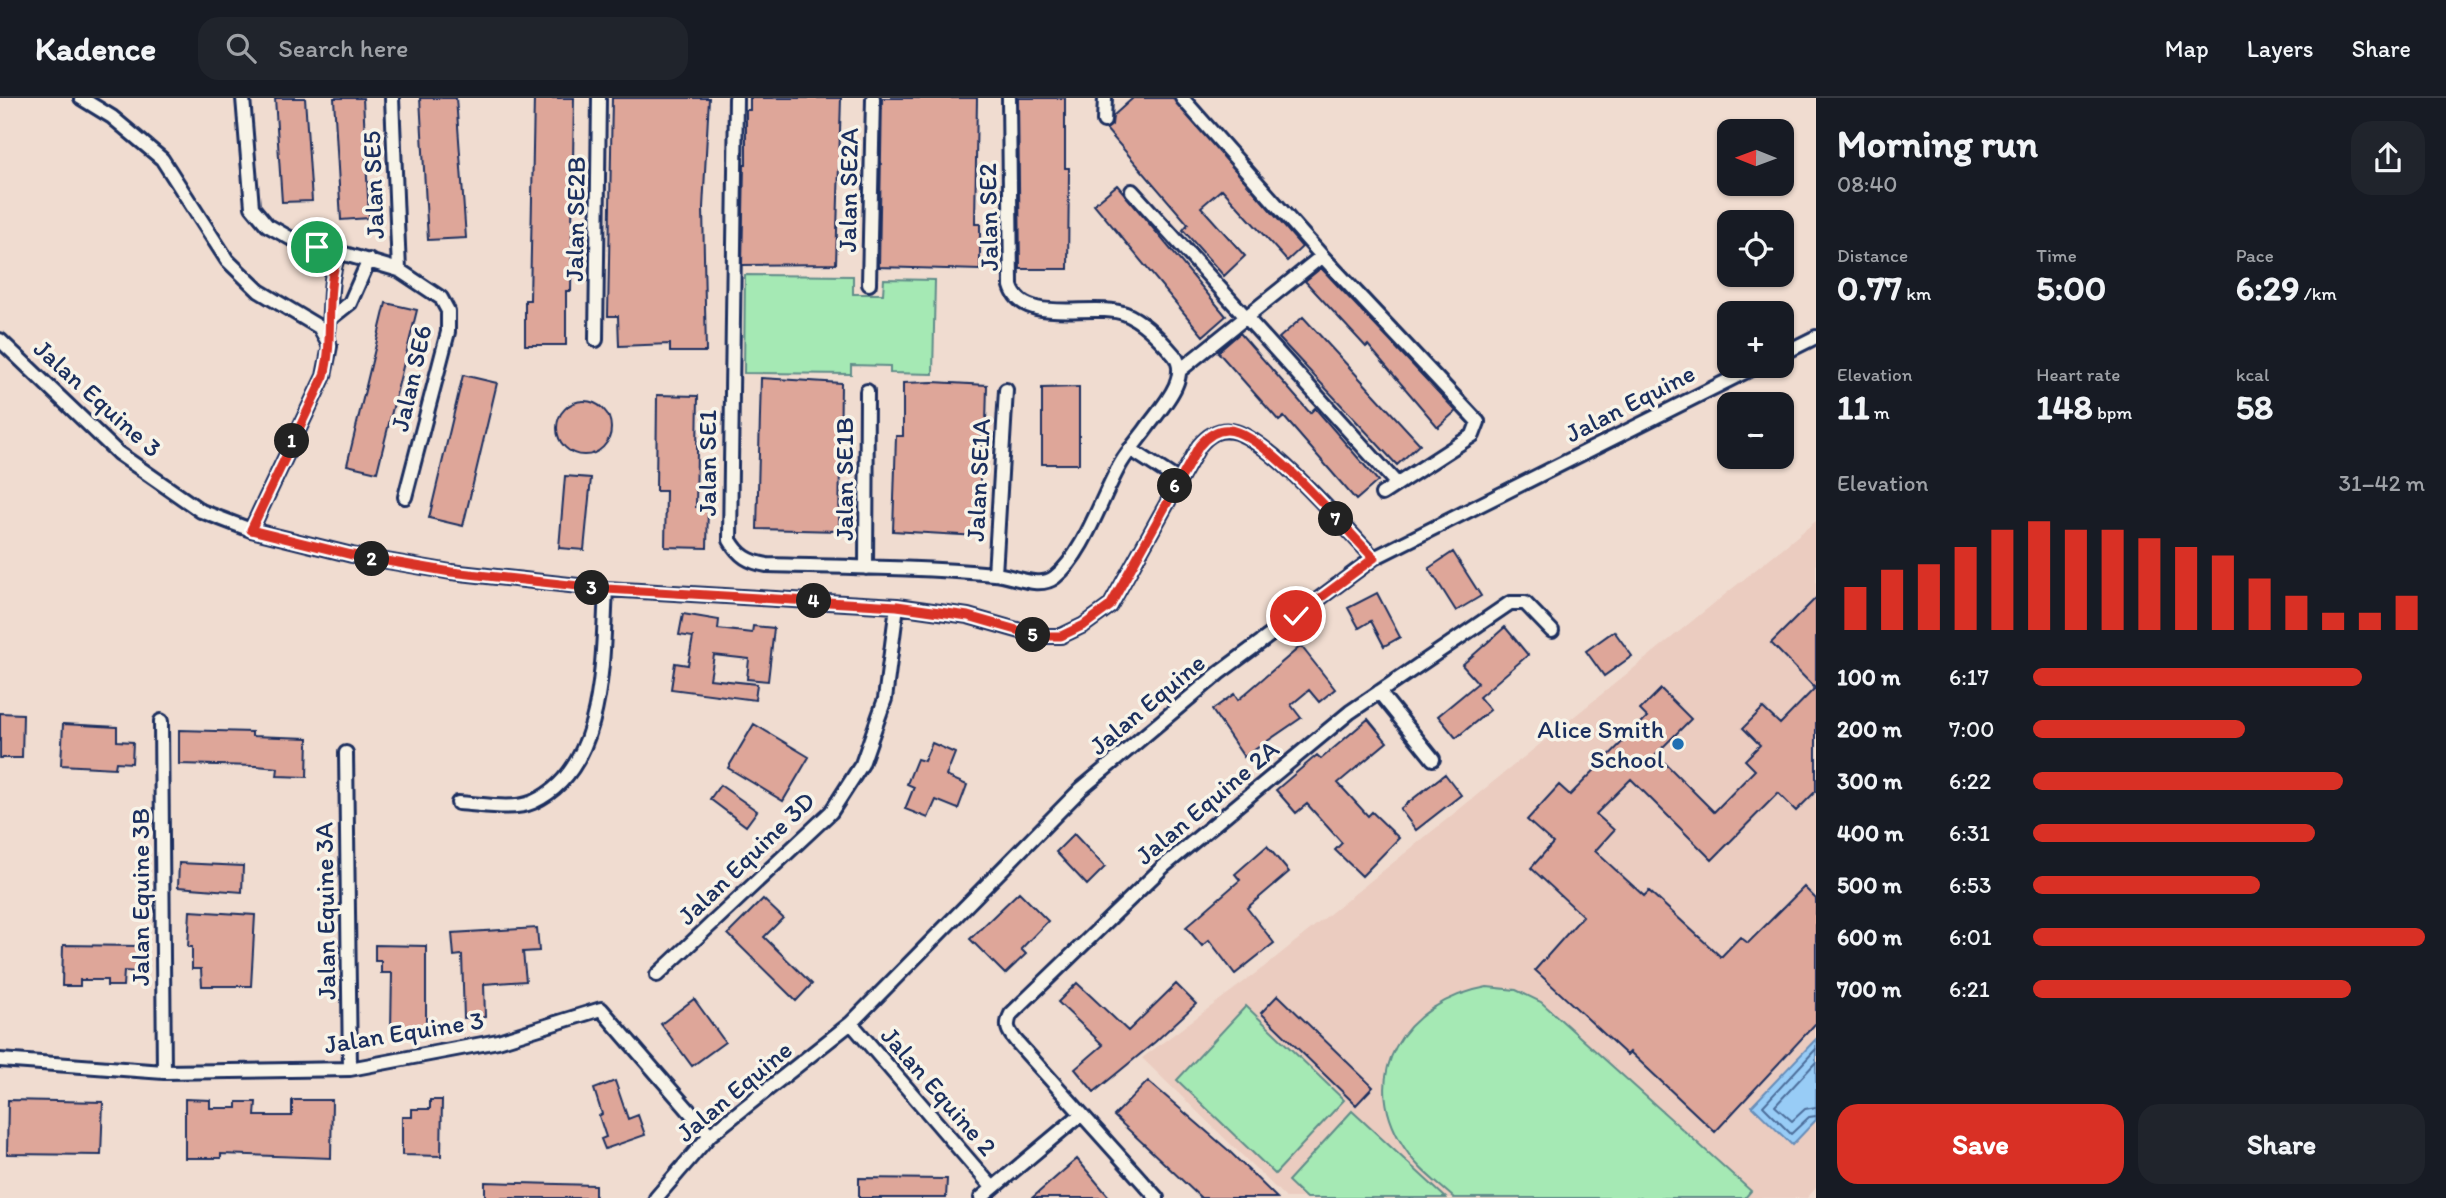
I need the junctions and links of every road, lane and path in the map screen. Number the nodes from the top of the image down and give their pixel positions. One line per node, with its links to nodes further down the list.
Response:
1 (81, 98): 20 (street)
2 (243, 98): 12 (street, Jalan SE6)
3 (392, 98): 15 (street, Jalan SE5)
4 (599, 98): 22 (street, Jalan SE2B)
5 (736, 98): 35 (street, Jalan SE1)
6 (873, 98): 16 (street, Jalan SE2A)
7 (1009, 98): 24 (street, Jalan SE2)
8 (1105, 98): 10 (street)
9 (1182, 98): 13 (street)
10 (1104, 121)
11 (1132, 191): 17 (street)
12 (339, 252): 14 (street, Jalan SE6); 18 (street)
13 (1322, 256): 17 (street); 30 (street)
14 (369, 260): 15 (street, Jalan SE6); 18 (street)
15 (399, 270): 32 (street, Jalan SE6)
16 (869, 284)
17 (1246, 317): 24 (street); 30 (street)
18 (331, 318): 20 (street)
19 (1816, 337): 23 (street)
20 (327, 338): 33 (street)
21 (0, 340): 33 (street, Jalan Equine 3)
22 (596, 340)
23 (1794, 348)
24 (1179, 371): 28 (street)
25 (1733, 378): 34 (street, Jalan Equine)
26 (1006, 390): 36 (street, Jalan SE1A)
27 (867, 391): 35 (street, Jalan SE1B)
28 (1130, 449): 29 (street); 36 (street, Jalan SE1)
29 (1178, 480): 34 (street, Jalan Equine 3); 38 (street, Jalan Equine 3)
30 (1397, 484): 31 (street)
31 (1382, 494)
32 (405, 497)
33 (251, 530): 37 (street, Jalan Equine 3)
34 (1374, 558): 46 (street, Jalan Equine)
35 (866, 568): 36 (street, Jalan SE1)
36 (1001, 575)
37 (606, 589): 38 (street, Jalan Equine 3); 44 (street)
38 (897, 606): 45 (street, Jalan Equine 3D)
39 (1552, 631): 40 (street, Jalan Equine 2A)
40 (1378, 692): 43 (street); 50 (street, Jalan Equine 2A)
41 (161, 721): 49 (street, Jalan Equine 3B)
42 (346, 753): 48 (street, Jalan Equine 3A)
43 (1433, 759)
44 (458, 803)
45 (657, 975)
46 (851, 1024): 51 (street, Jalan Equine); 52 (street, Jalan Equine 2)
47 (0, 1060): 49 (street, Jalan Equine 3)
48 (350, 1069): 49 (street, Jalan Equine 3); 51 (street, Jalan Equine 3)
49 (163, 1072)
50 (1080, 1115): 52 (street); 55 (street)
51 (710, 1135): 53 (street, Jalan Equine)
52 (992, 1187): 54 (street)
53 (656, 1198)
54 (981, 1198)
55 (1157, 1198)

